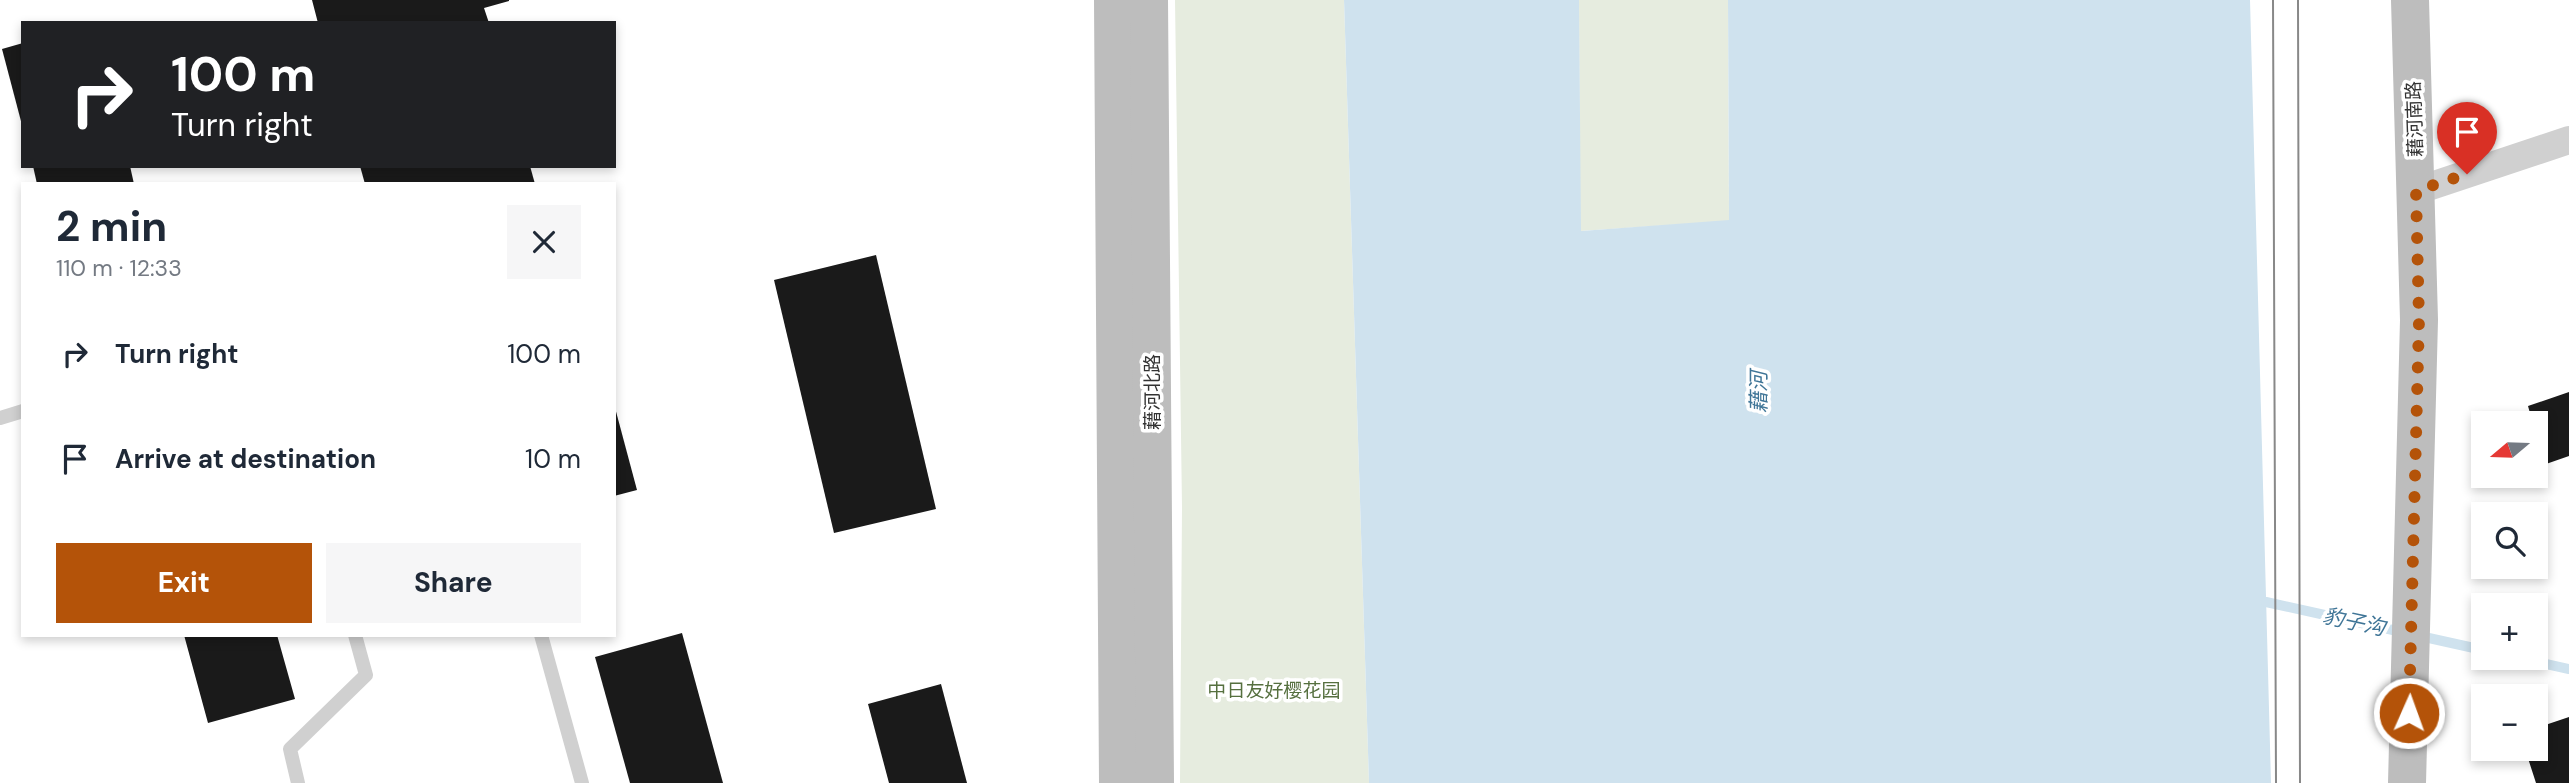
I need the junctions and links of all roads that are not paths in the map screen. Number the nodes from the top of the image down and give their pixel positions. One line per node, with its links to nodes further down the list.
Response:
1 (1113, 0): 12 (main road, 藉河北路)
2 (1149, 0): 13 (main road, 藉河北路)
3 (2410, 0): 5 (main road, 藉河南路)
4 (2569, 140): 5 (street)
5 (2416, 191): 14 (main road, 藉河南路)
6 (21, 412): 7 (lane)
7 (0, 418)
8 (356, 637): 10 (lane)
9 (542, 637): 11 (lane)
10 (299, 783)
11 (582, 783)
12 (1118, 783)
13 (1155, 783)
14 (2407, 783)

